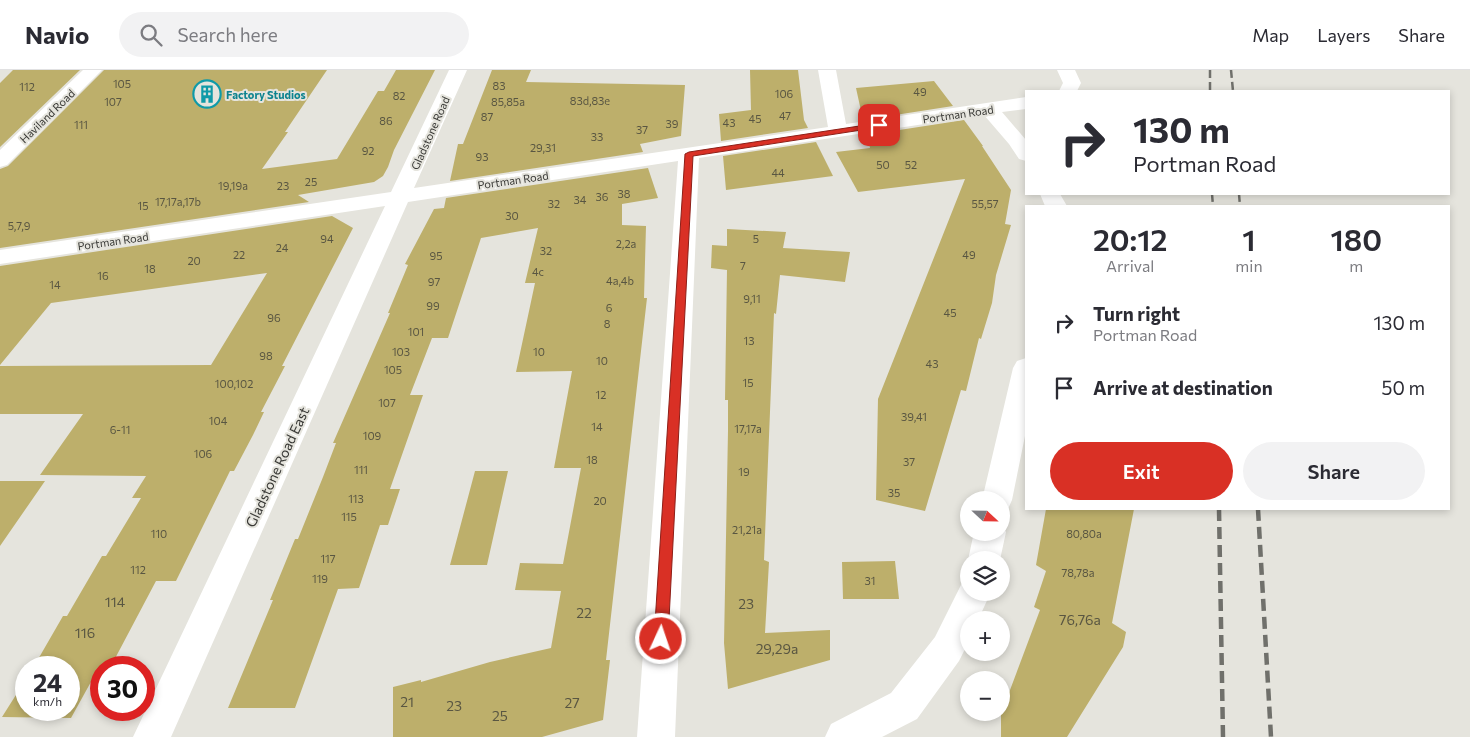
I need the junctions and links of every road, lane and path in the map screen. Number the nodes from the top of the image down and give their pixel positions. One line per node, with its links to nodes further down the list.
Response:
1 (93, 70): 11 (street, Haviland Road)
2 (458, 70): 12 (street, Gladstone Road)
3 (827, 70): 8 (street)
4 (1066, 70): 5 (street)
5 (1069, 90)
6 (1025, 103): 7 (street, Portman Road)
7 (989, 109): 8 (street, Portman Road); 9 (street)
8 (842, 131): 10 (street, Portman Road)
9 (1025, 153)
10 (689, 154): 12 (street, Portman Road); 18 (street)
11 (0, 161)
12 (401, 196): 13 (street, Portman Road); 17 (street, Gladstone Road East)
13 (0, 257)
14 (1025, 373): 15 (street)
15 (999, 491)
16 (971, 601): 19 (street)
17 (152, 737)
18 (656, 737)
19 (844, 737)

